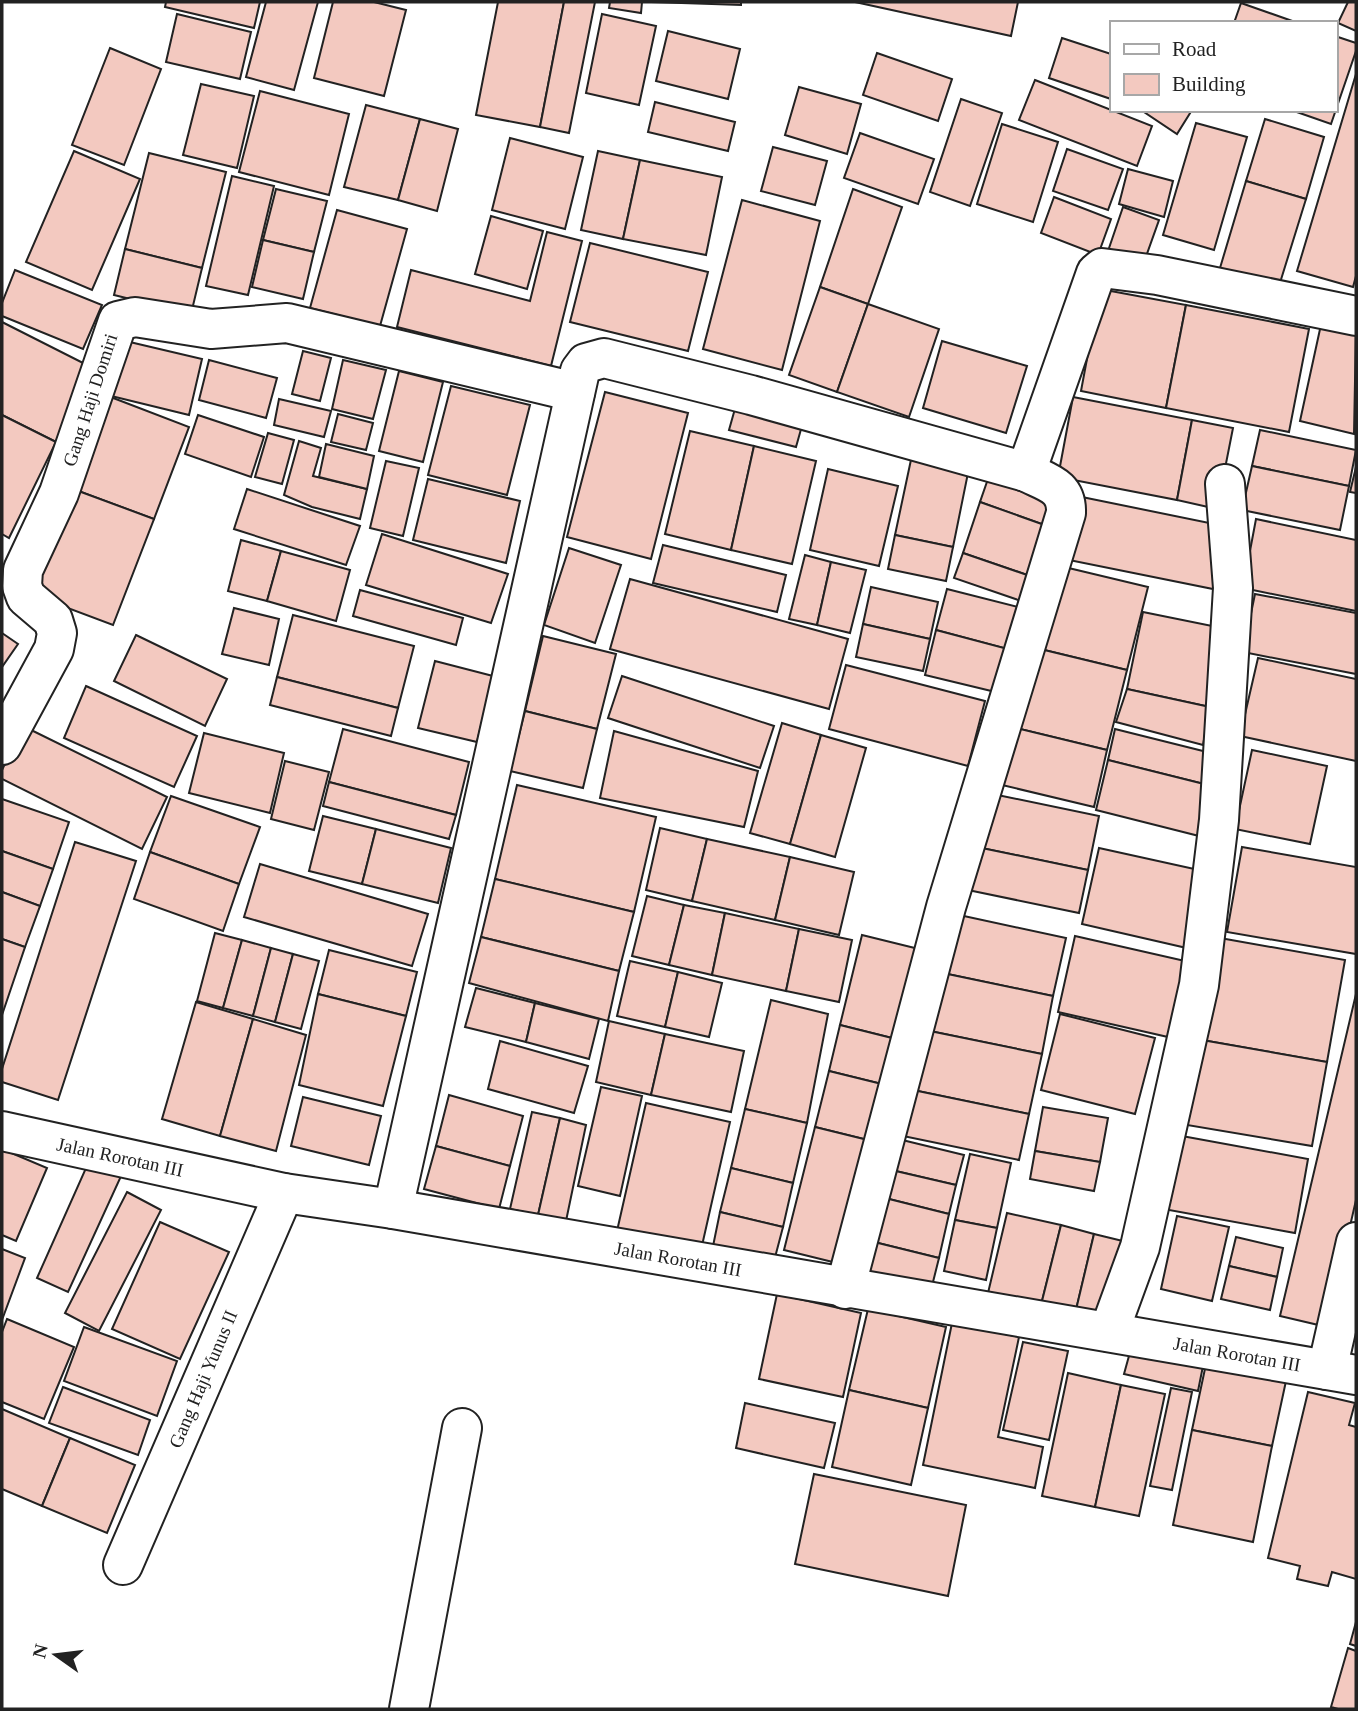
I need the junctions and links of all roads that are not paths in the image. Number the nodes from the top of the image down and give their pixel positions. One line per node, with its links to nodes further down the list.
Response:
1 (1356, 316): 3 (street)
2 (575, 392): 3 (street); 5 (street, Gang Haji Domiri); 8 (street)
3 (1026, 472): 10 (street)
4 (1225, 484): 11 (street)
5 (2, 745)
6 (2, 1131): 7 (street, Jalan Rorotan III)
7 (284, 1193): 8 (street, Jalan Rorotan III); 14 (street, Gang Haji Yunus II)
8 (393, 1209): 10 (street, Jalan Rorotan III)
9 (1356, 1242): 12 (street)
10 (845, 1289): 11 (street, Jalan Rorotan III)
11 (1109, 1332): 12 (street, Jalan Rorotan III)
12 (1342, 1373)
13 (462, 1429): 15 (street)
14 (123, 1565)
15 (409, 1709)

